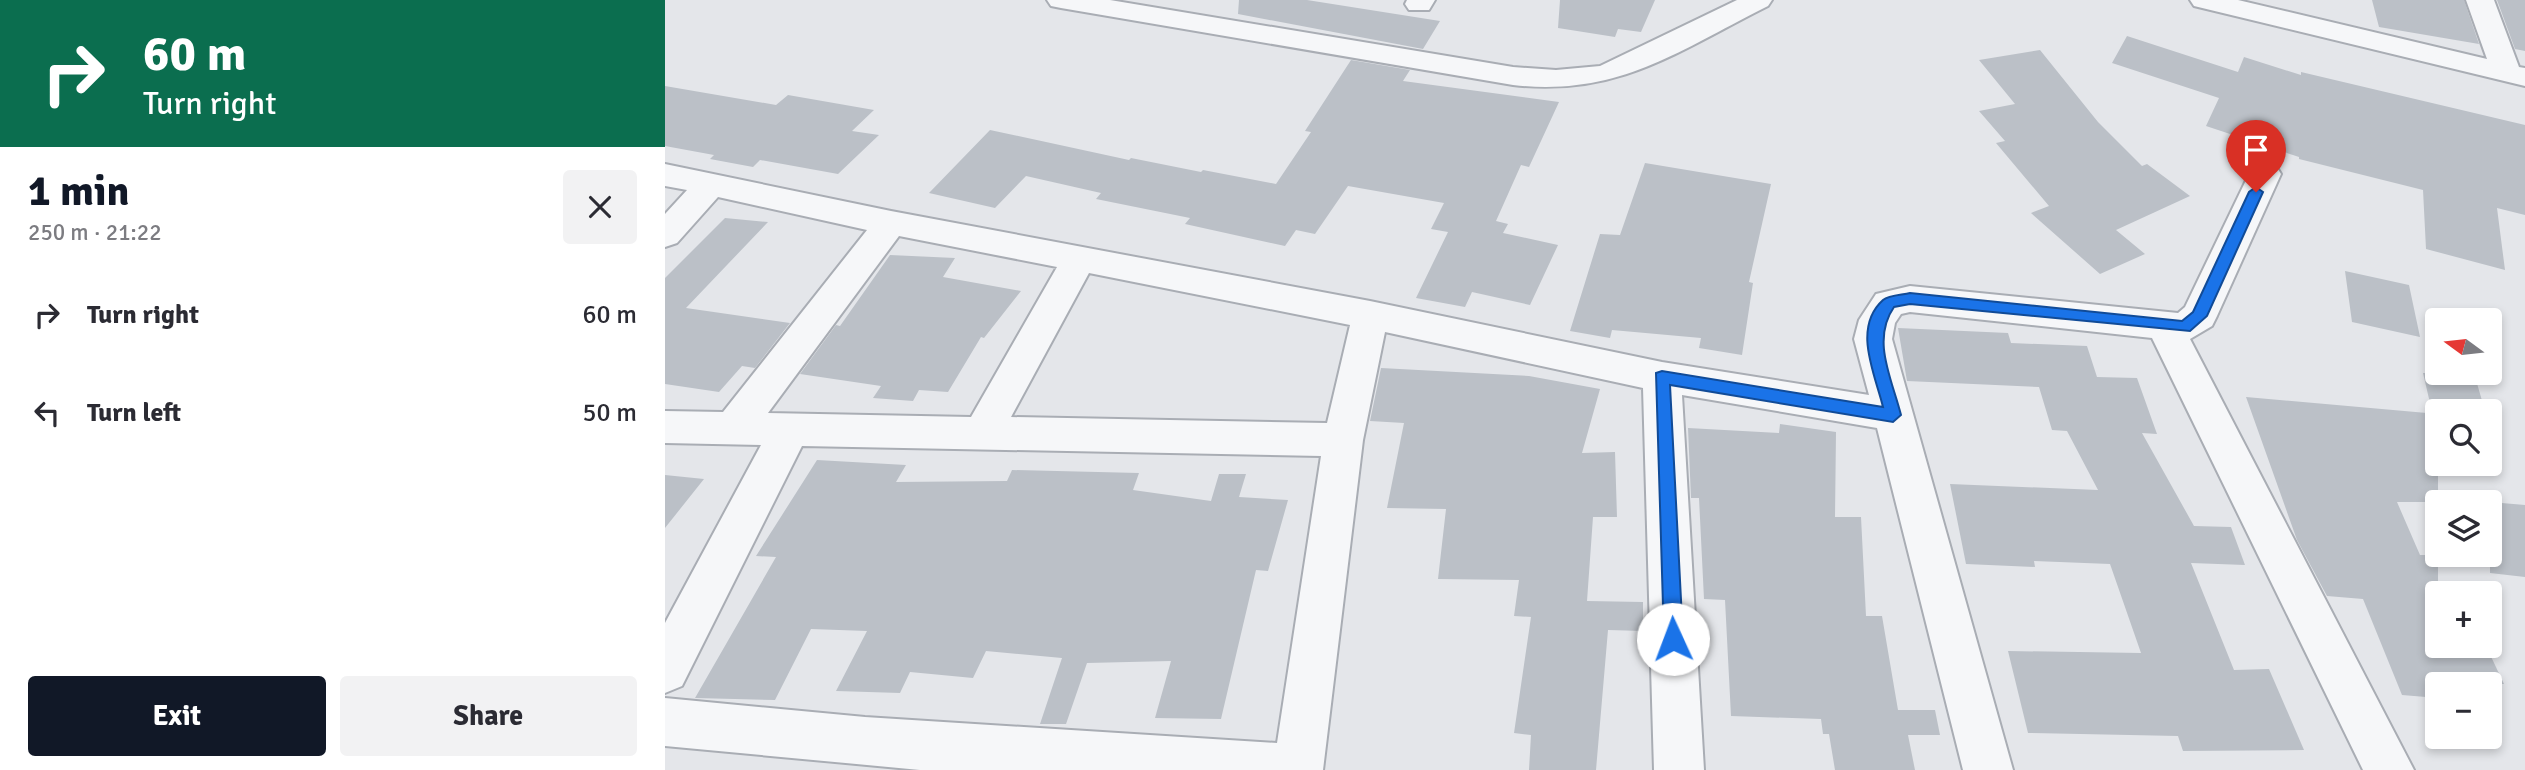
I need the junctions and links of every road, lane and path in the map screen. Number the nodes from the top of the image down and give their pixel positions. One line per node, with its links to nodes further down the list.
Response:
1 (1061, 0): 2 (street)
2 (1758, 0)
3 (2204, 0): 5 (street)
4 (2480, 0): 5 (street)
5 (2516, 75)
6 (2265, 174): 13 (street)
7 (665, 175): 8 (street)
8 (712, 184): 9 (street); 10 (street)
9 (891, 223): 11 (street); 17 (street)
10 (665, 235)
11 (1079, 260): 12 (street); 19 (street)
12 (1370, 315): 14 (street); 20 (street)
13 (2165, 326): 15 (street); 27 (street)
14 (1662, 377): 15 (street); 25 (street)
15 (1893, 415): 26 (street)
16 (665, 427): 17 (street)
17 (733, 429): 18 (street)
18 (789, 431): 19 (street); 21 (street)
19 (982, 434): 20 (street)
20 (1343, 440): 24 (street)
21 (665, 670)
22 (665, 722): 23 (street)
23 (859, 756): 24 (street)
24 (1298, 770)
25 (1679, 770)
26 (1988, 770)
27 (2389, 770)

